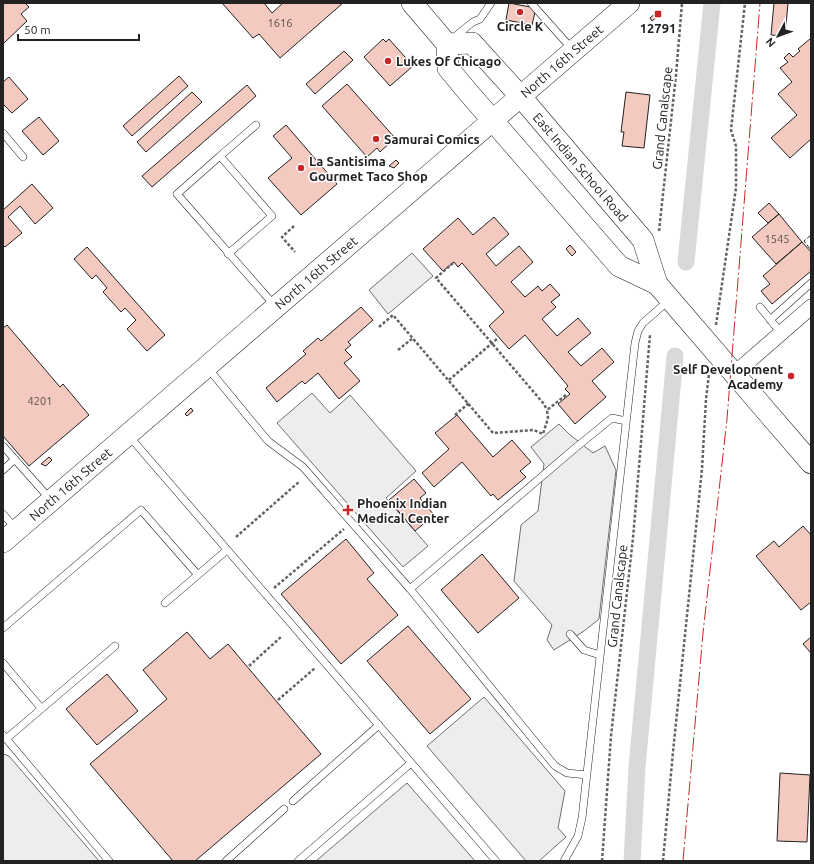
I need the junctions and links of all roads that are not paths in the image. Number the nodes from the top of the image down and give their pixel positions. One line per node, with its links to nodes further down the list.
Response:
1 (412, 3): 5 (main road)
2 (491, 3): 5 (lane)
3 (531, 3): 6 (lane)
4 (629, 3): 6 (main road, North 16th Street)
5 (447, 44): 7 (main road, East Indian School Road); 8 (main road, East Indian School Road)
6 (574, 51): 7 (main road, North 16th Street)
7 (521, 97): 8 (main road, North 16th Street); 15 (main road, East Indian School Road)
8 (493, 121): 15 (main road, East Indian School Road); 18 (main road, North 16th Street)
9 (256, 125): 11 (lane)
10 (3, 133): 12 (lane)
11 (220, 156): 13 (lane); 13 (lane)
12 (23, 158)
13 (228, 254): 18 (lane)
14 (811, 284): 19 (lane)
15 (663, 292): 22 (main road, East Indian School Road); 23 (lane)
16 (760, 307): 19 (lane)
17 (811, 307): 20 (street)
18 (276, 308): 21 (main road, North 16th Street)
19 (770, 320): 20 (lane)
20 (781, 333): 22 (street)
21 (207, 367): 24 (main road, North 16th Street); 34 (lane)
22 (734, 374): 27 (main road, East Indian School Road)
23 (626, 421): 34 (lane); 39 (lane)
24 (128, 434): 29 (main road, North 16th Street); 32 (lane)
25 (3, 446): 26 (lane)
26 (15, 459): 28 (lane); 29 (lane)
27 (811, 463)
28 (3, 470)
29 (51, 500): 31 (main road, North 16th Street)
30 (3, 514): 31 (lane)
31 (10, 536)
32 (228, 550): 33 (lane); 42 (lane)
33 (198, 575): 35 (lane); 36 (lane)
34 (410, 589): 45 (lane)
35 (165, 603)
36 (3, 628)
37 (570, 634): 39 (lane)
38 (115, 646): 41 (lane)
39 (600, 655): 45 (lane)
40 (3, 663): 41 (lane)
41 (41, 708): 43 (lane)
42 (378, 724): 44 (lane); 46 (lane)
43 (5, 737): 48 (lane)
44 (412, 763): 50 (lane); 51 (lane)
45 (587, 775): 52 (lane)
46 (294, 801)
47 (284, 809): 49 (lane)
48 (109, 861)
49 (226, 861)
50 (298, 861)
51 (496, 861)
52 (564, 861)

